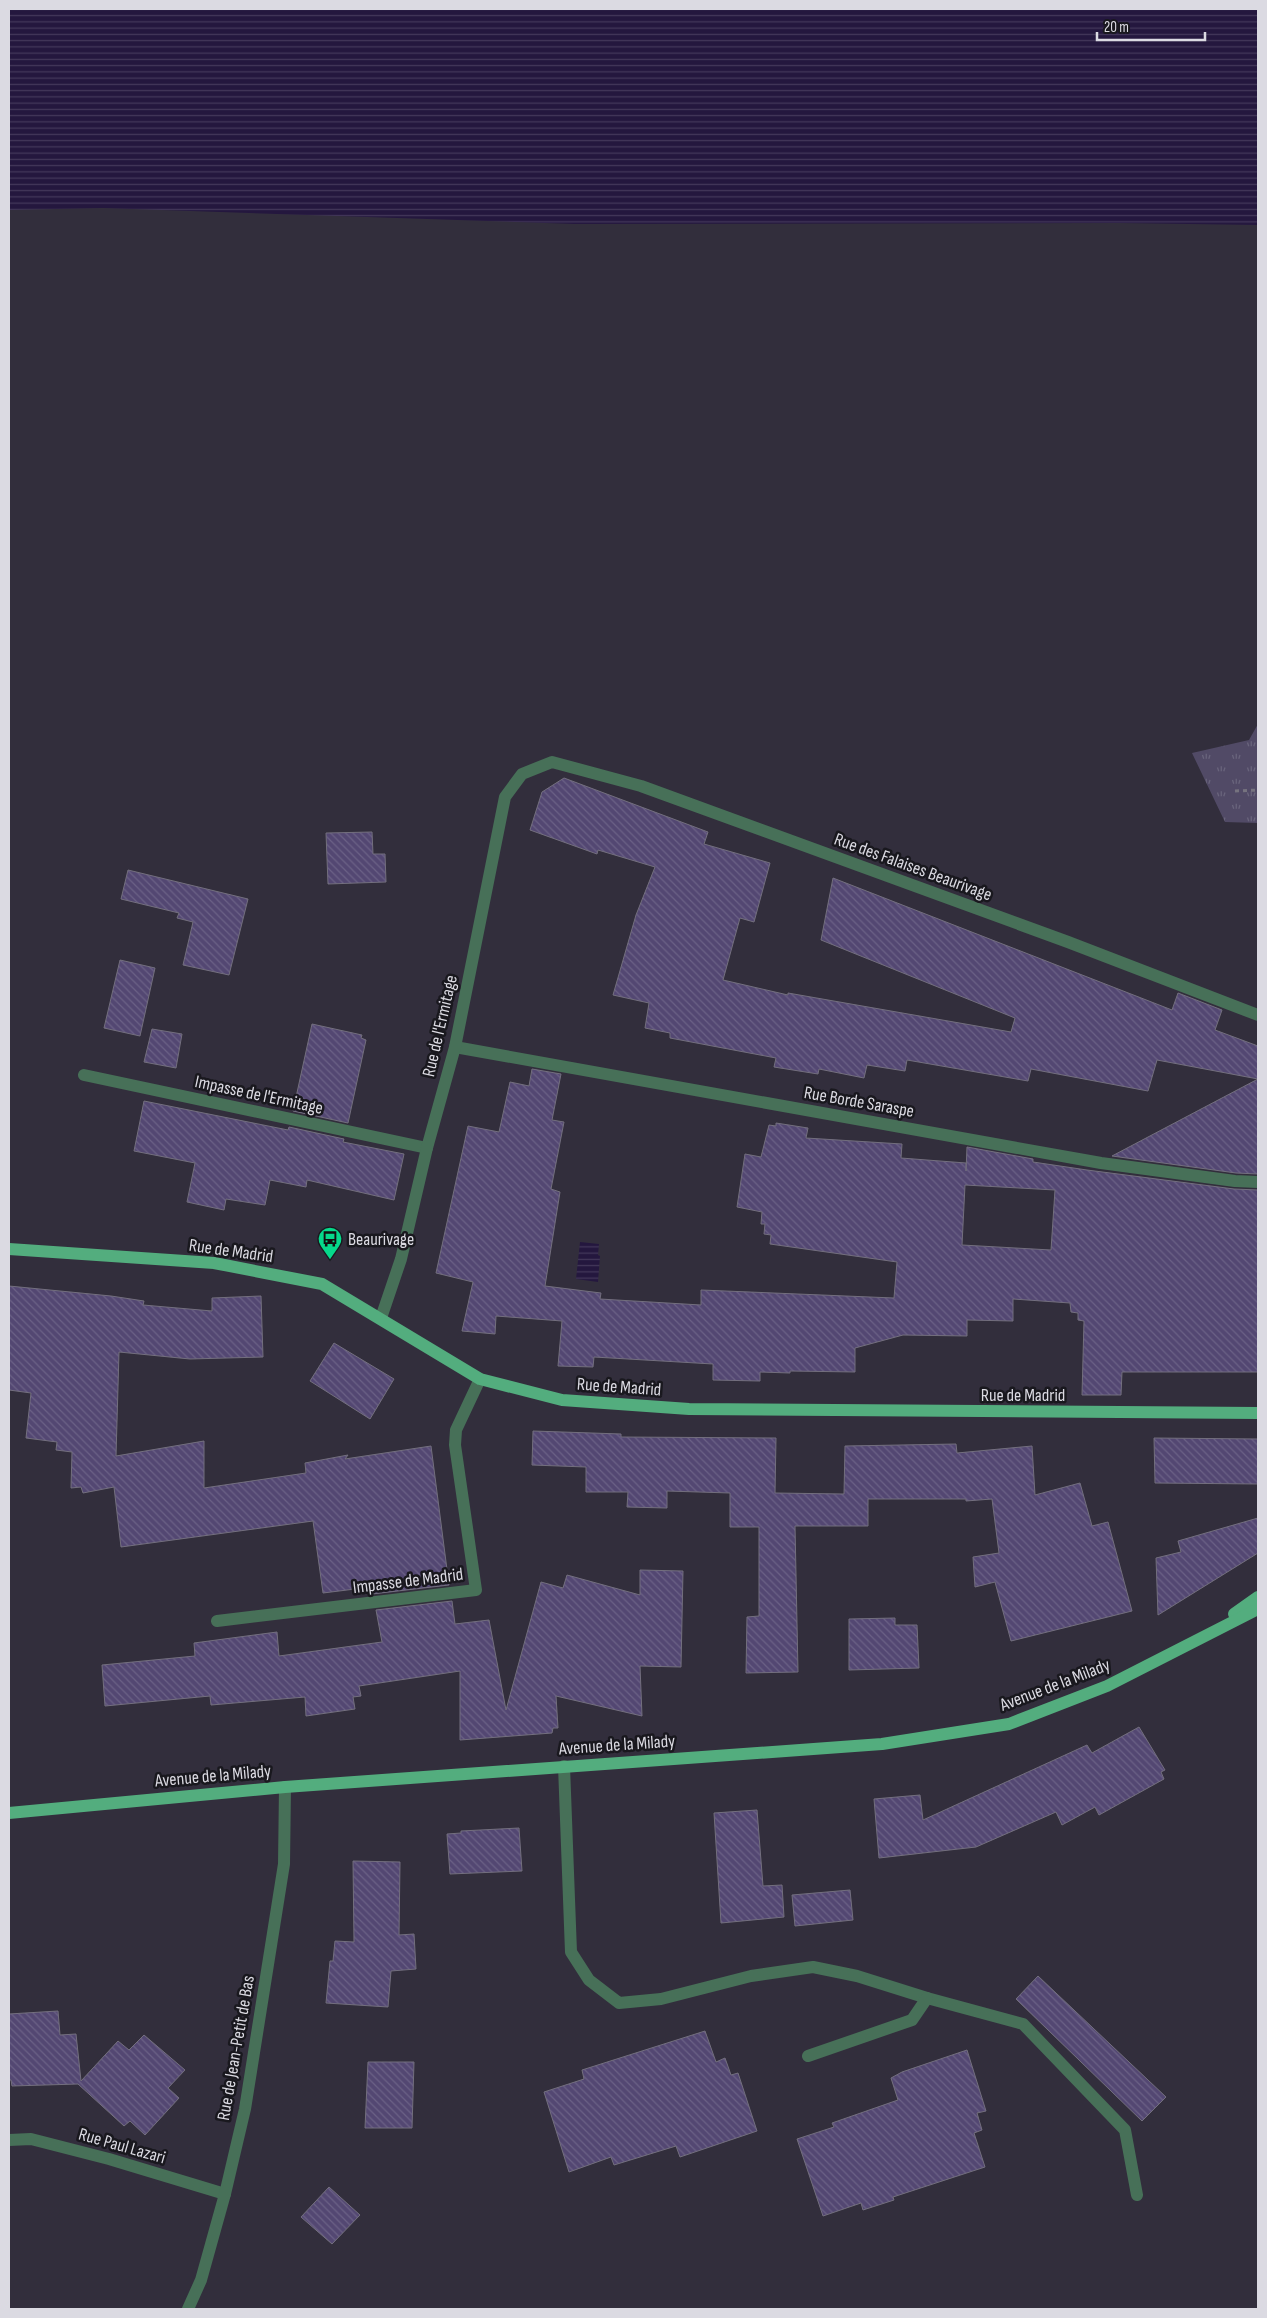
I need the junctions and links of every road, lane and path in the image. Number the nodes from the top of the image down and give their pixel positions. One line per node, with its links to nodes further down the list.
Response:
1 (552, 762): 4 (street, Rue des Falaises Beaurivage); 5 (street, Rue de l'Ermitage)
2 (1258, 790): 3 (path)
3 (1235, 791)
4 (1258, 1015)
5 (455, 1047): 7 (street, Rue de l'Ermitage); 8 (street, Rue Borde Saraspe)
6 (84, 1075): 7 (street, Impasse de l'Ermitage)
7 (426, 1148): 10 (street, Rue de l'Ermitage)
8 (1258, 1182)
9 (9, 1249): 10 (main road, Rue de Madrid)
10 (381, 1318): 11 (main road, Rue de Madrid)
11 (480, 1379): 12 (main road, Rue de Madrid); 15 (street, Impasse de Madrid)
12 (1258, 1413)
13 (1258, 1597): 16 (main road)
14 (1258, 1609): 16 (main road)
15 (217, 1621)
16 (1208, 1633): 17 (main road, Avenue de la Milady)
17 (564, 1766): 18 (main road, Avenue de la Milady); 20 (street)
18 (285, 1787): 19 (main road, Avenue de la Milady); 23 (street, Rue de Jean-Petit de Bas)
19 (9, 1813)
20 (927, 1998): 21 (street); 24 (street)
21 (808, 2056)
22 (9, 2140): 23 (street, Rue Paul Lazari)
23 (225, 2194): 25 (street, Rue de Jean-Petit de Bas)
24 (1137, 2195)
25 (188, 2309)

